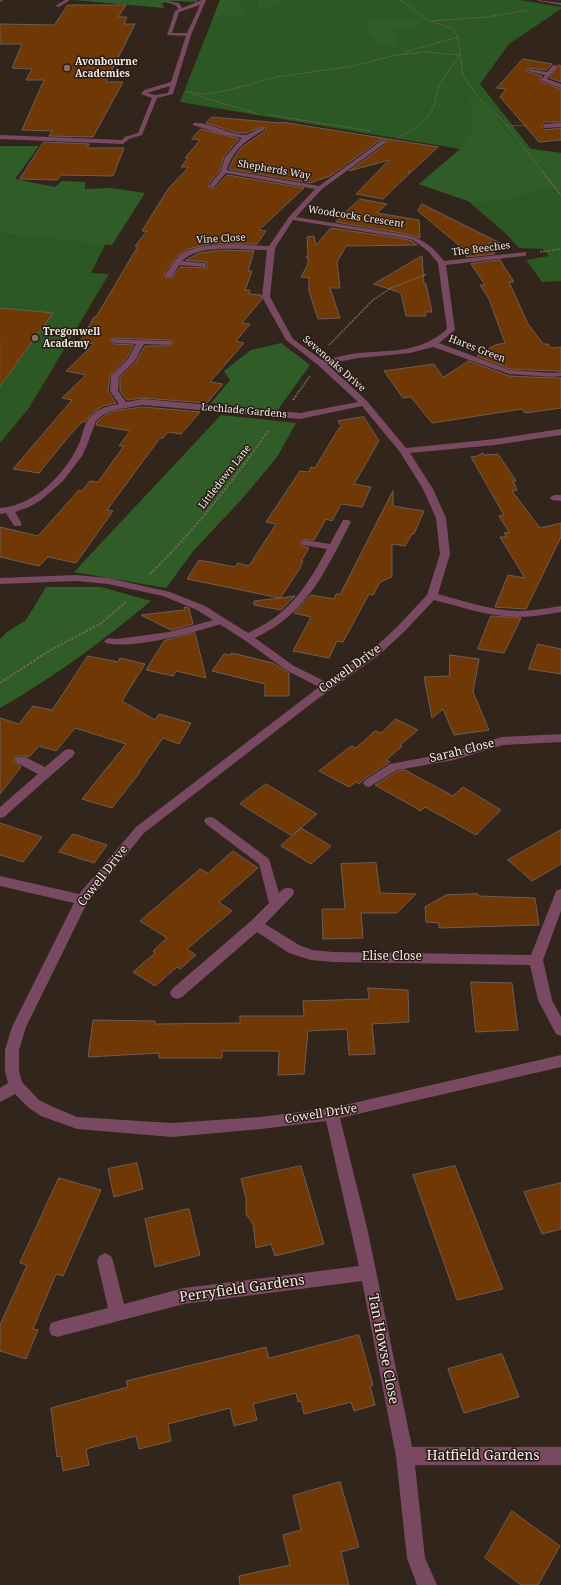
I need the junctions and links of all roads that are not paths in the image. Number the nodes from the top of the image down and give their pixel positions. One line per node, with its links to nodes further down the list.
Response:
1 (68, 0): 6 (lane)
2 (162, 0): 7 (lane)
3 (538, 0): 5 (street)
4 (203, 1): 7 (lane); 8 (lane)
5 (561, 4)
6 (57, 6)
7 (181, 9): 8 (lane)
8 (189, 35): 12 (lane)
9 (555, 66): 11 (street)
10 (530, 71): 11 (street)
11 (547, 74): 13 (street)
12 (173, 83): 14 (lane); 14 (lane)
13 (561, 86)
14 (155, 97): 19 (lane)
15 (195, 124): 20 (street)
16 (561, 125): 17 (street)
17 (544, 126)
18 (262, 129): 20 (street, Shepherds Way)
19 (0, 137)
20 (247, 138): 22 (street, Shepherds Way)
21 (383, 142): 24 (street, Sevenoaks Drive)
22 (224, 171): 23 (street, Shepherds Way); 24 (street, Shepherds Way)
23 (212, 186)
24 (320, 188): 25 (street, Sevenoaks Drive)
25 (292, 218): 26 (street, Sevenoaks Drive); 29 (street, Woodcocks Crescent)
26 (271, 248): 28 (street, Vine Close); 36 (street, Sevenoaks Drive)
27 (523, 254): 29 (street, The Beeches)
28 (178, 263): 30 (street); 31 (street, Vine Close)
29 (442, 263): 35 (street)
30 (203, 265)
31 (169, 275)
32 (115, 341): 33 (street)
33 (141, 342): 34 (street); 39 (street)
34 (169, 343)
35 (434, 344): 36 (street); 37 (street, Hares Green)
36 (321, 363): 38 (street, Sevenoaks Drive)
37 (561, 374)
38 (364, 403): 39 (street, Lechlade Gardens); 41 (street, Sevenoaks Drive)
39 (124, 405): 42 (street, Lechlade Gardens)
40 (561, 432): 41 (street)
41 (404, 451): 48 (street, Cowell Drive)
42 (4, 510): 44 (street, Lechlade Gardens)
43 (346, 522): 46 (street)
44 (17, 524)
45 (306, 543): 46 (street)
46 (332, 548): 51 (street)
47 (0, 581): 50 (street)
48 (432, 596): 49 (street); 53 (street, Cowell Drive)
49 (561, 609)
50 (221, 621): 51 (street); 52 (lane)
51 (247, 637): 53 (street)
52 (109, 641)
53 (327, 687): 64 (street, Cowell Drive)
54 (561, 738): 58 (street, Sarah Close)
55 (69, 753): 57 (street)
56 (21, 760): 57 (street)
57 (47, 773): 59 (street)
58 (369, 783)
59 (0, 814)
60 (210, 820): 65 (street)
61 (0, 881): 64 (street)
62 (288, 892): 65 (street)
63 (561, 894): 67 (street)
64 (82, 900): 71 (street, Cowell Drive)
65 (276, 904): 66 (street)
66 (256, 925): 67 (street, Elise Close); 68 (street)
67 (536, 960): 69 (street)
68 (177, 993)
69 (561, 1030)
70 (561, 1061): 73 (street, Cowell Drive)
71 (16, 1085): 72 (street); 73 (street, Cowell Drive)
72 (0, 1096)
73 (332, 1114): 75 (street, Tan Howse Close)
74 (105, 1261): 76 (street)
75 (368, 1272): 76 (street, Perryfield Gardens); 78 (street, Tan Howse Close)
76 (118, 1313): 77 (street, Perryfield Gardens)
77 (58, 1329)
78 (404, 1456): 79 (street, Hatfield Gardens); 80 (street, Tan Howse Close)
79 (561, 1456)
80 (427, 1585)

